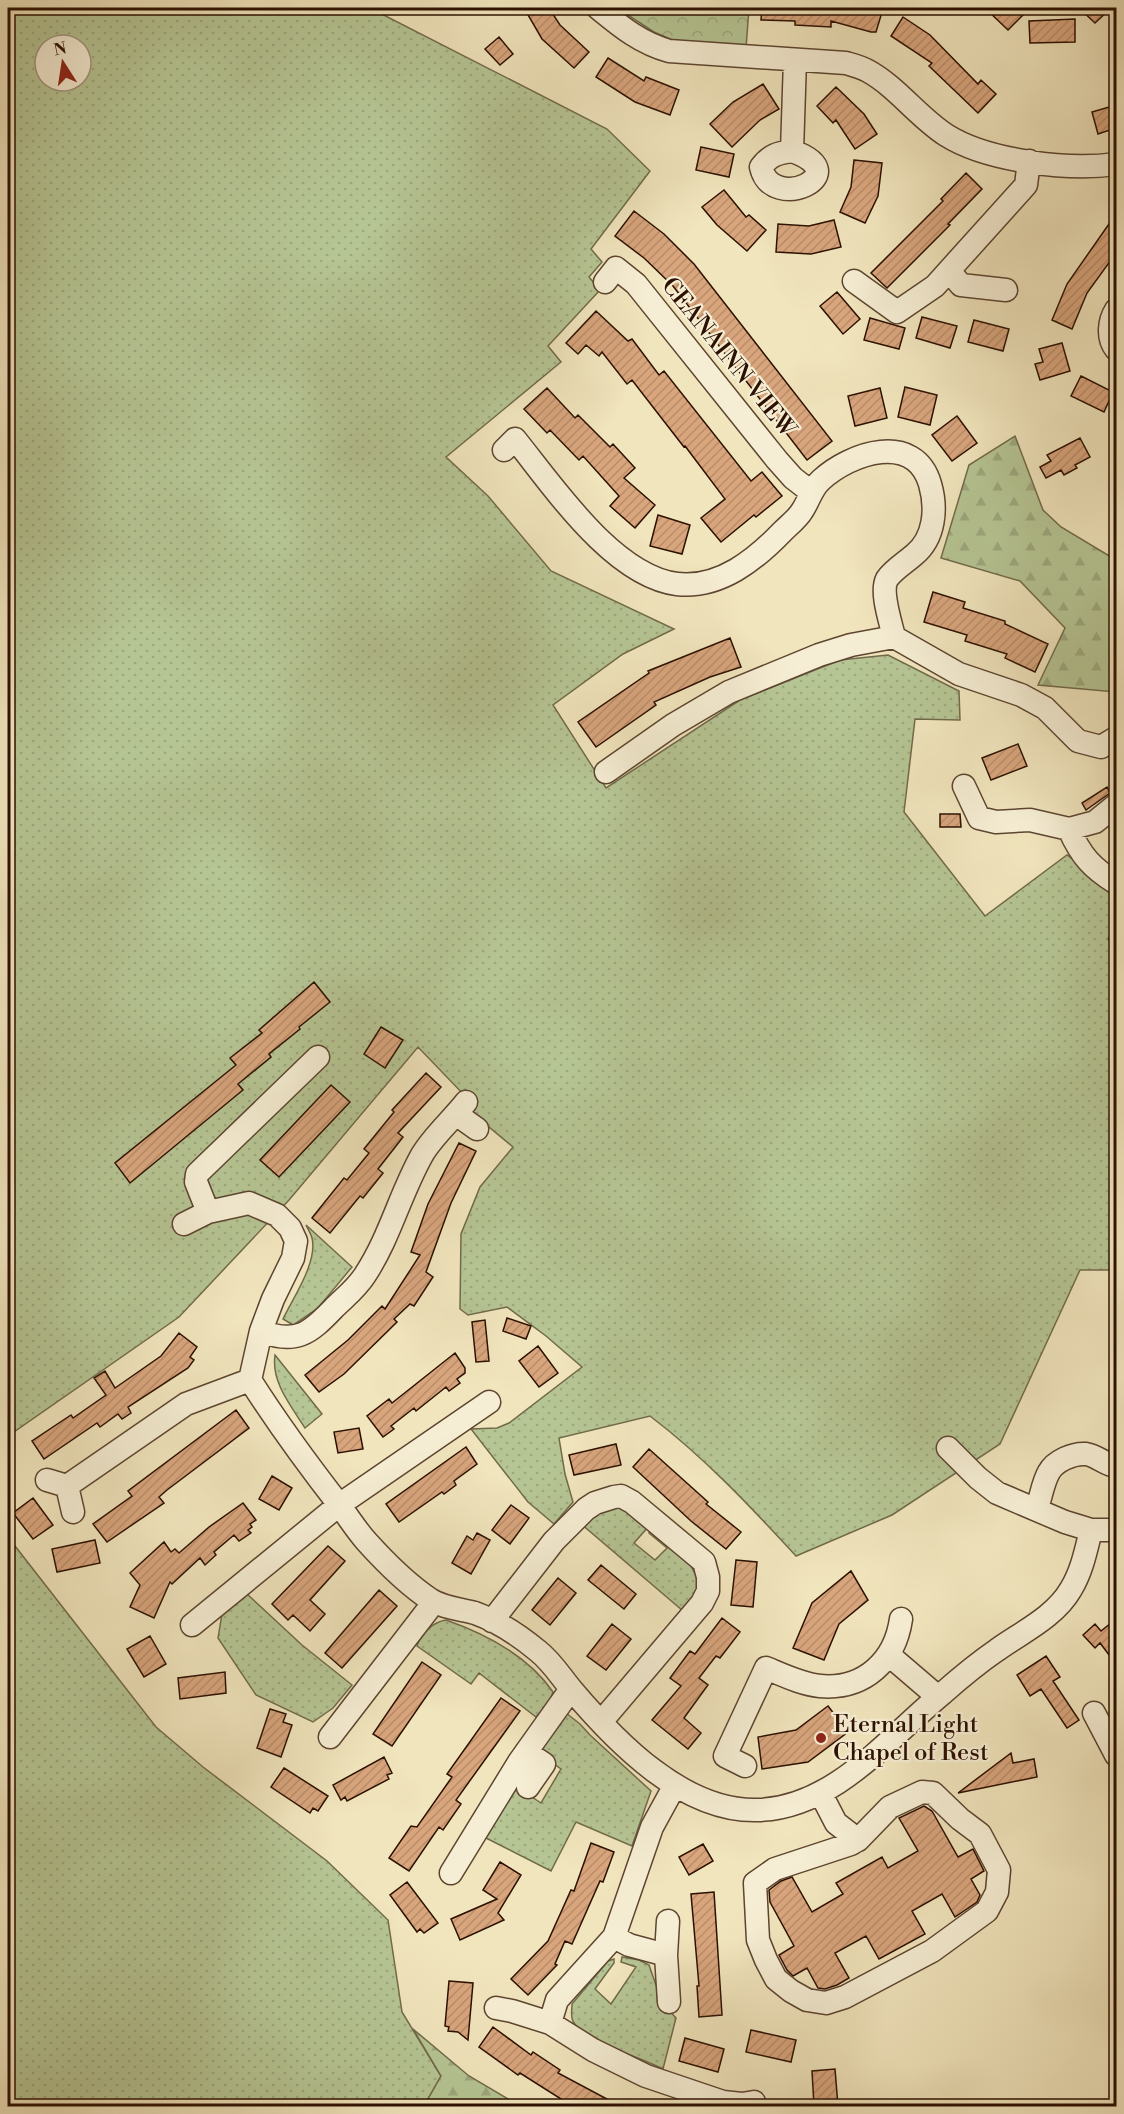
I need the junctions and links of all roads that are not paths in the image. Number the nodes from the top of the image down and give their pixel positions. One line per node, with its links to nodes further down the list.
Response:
1 (598, 8): 2 (street)
2 (795, 60): 3 (street); 4 (street)
3 (792, 152)
4 (1029, 161): 5 (street); 6 (street)
5 (1116, 164)
6 (949, 271): 7 (street); 9 (street)
7 (854, 281)
8 (605, 282): 13 (street, CEANAINN VIEW)
9 (1006, 290)
10 (1116, 310): 11 (street)
11 (1116, 349)
12 (504, 450): 13 (street)
13 (811, 492): 14 (street)
14 (894, 637): 15 (street); 16 (street)
15 (1116, 738)
16 (606, 772)
17 (964, 786): 19 (street)
18 (1116, 805): 19 (street)
19 (1069, 829): 20 (street)
20 (1116, 883)
21 (318, 1057): 23 (street)
22 (477, 1129): 25 (street)
23 (208, 1212): 24 (street); 25 (street)
24 (184, 1224)
25 (261, 1331): 26 (street)
26 (250, 1380): 30 (street); 32 (street)
27 (489, 1402): 30 (street)
28 (948, 1448): 31 (street)
29 (1116, 1466): 31 (street)
30 (339, 1505): 35 (street); 38 (street)
31 (1037, 1508): 33 (street)
32 (73, 1512)
33 (1091, 1530): 34 (street); 41 (street)
34 (1116, 1530)
35 (434, 1602): 37 (street); 44 (street)
36 (901, 1619): 39 (street)
37 (492, 1621): 40 (street); 43 (street)
38 (192, 1625)
39 (889, 1655): 41 (street); 47 (street)
40 (571, 1689): 43 (street); 45 (street)
41 (938, 1697): 50 (street)
42 (1094, 1713): 46 (street)
43 (601, 1722): 48 (street)
44 (330, 1737)
45 (526, 1752): 49 (street); 54 (street)
46 (1116, 1755)
47 (745, 1766)
48 (675, 1785): 50 (street); 56 (street)
49 (528, 1787)
50 (821, 1794): 51 (street)
51 (836, 1822): 52 (street); 53 (street)
52 (858, 1840): 53 (street); 53 (street)
53 (820, 1854)
54 (451, 1872)
55 (668, 1921): 57 (street)
56 (614, 1937): 57 (street); 60 (street)
57 (666, 1955): 58 (street)
58 (669, 2002)
59 (496, 2008): 60 (street)
60 (550, 2023): 61 (street)
61 (754, 2102)

